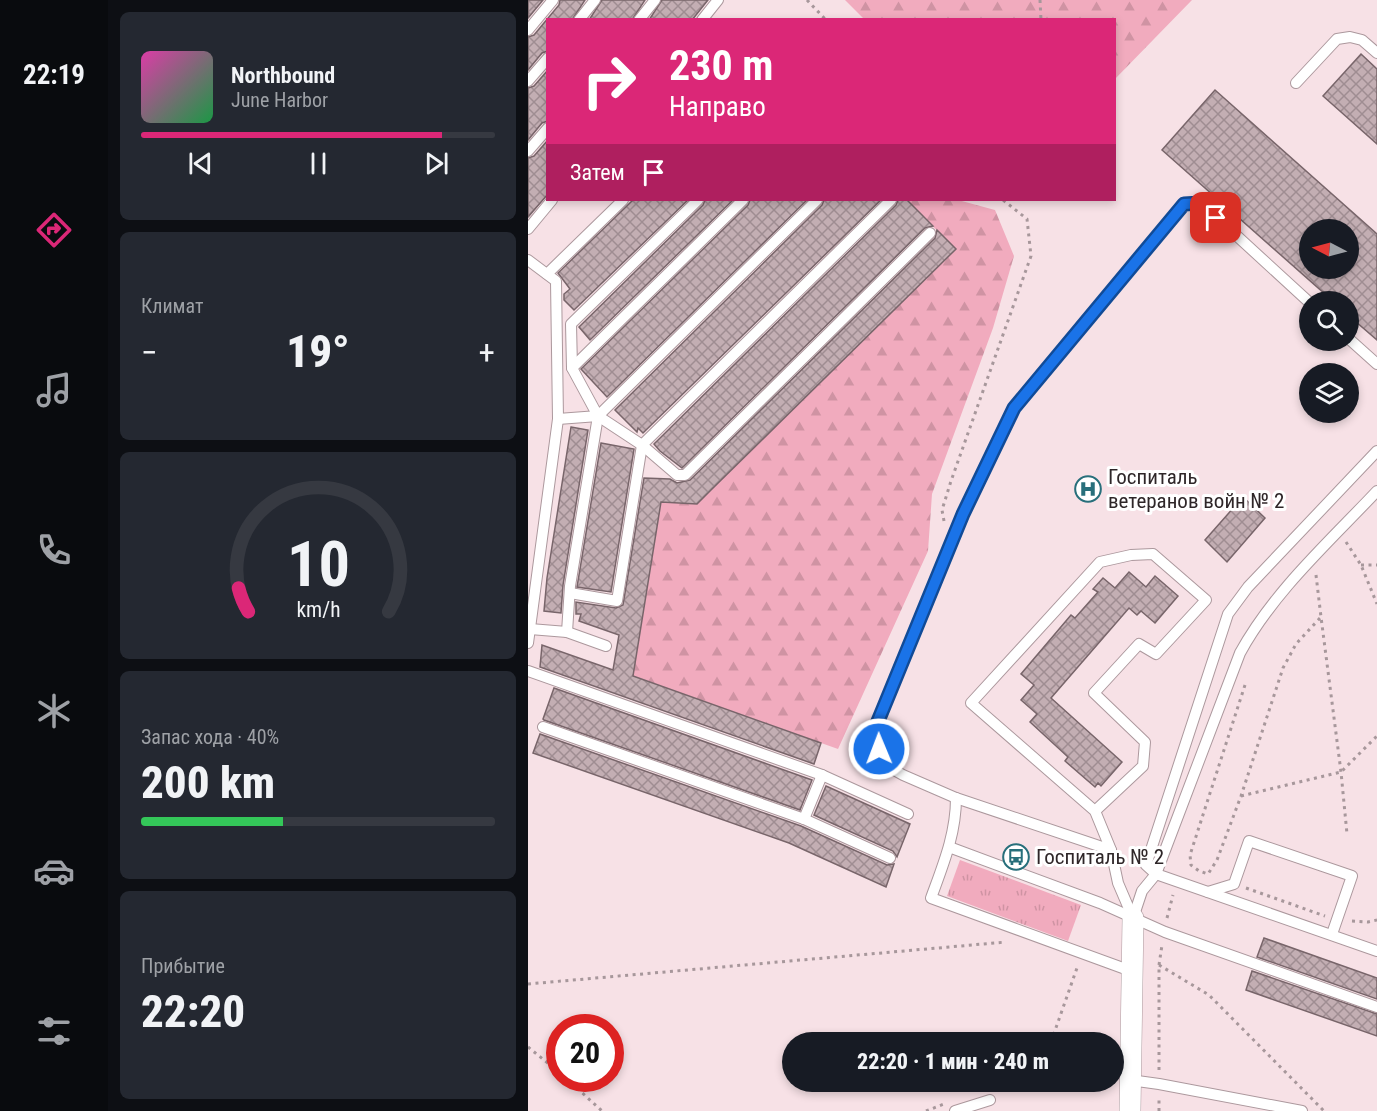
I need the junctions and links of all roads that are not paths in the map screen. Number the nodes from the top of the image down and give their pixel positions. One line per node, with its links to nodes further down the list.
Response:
1 (553, 0): 8 (lane)
2 (595, 0): 5 (lane)
3 (655, 0): 6 (lane)
4 (718, 0): 7 (lane)
5 (581, 18)
6 (641, 18)
7 (704, 18)
8 (528, 30)
9 (1377, 53): 12 (lane)
10 (546, 60): 11 (lane)
11 (528, 81)
12 (1296, 83)
13 (546, 130): 14 (lane)
14 (528, 151)
15 (551, 201): 21 (lane)
16 (621, 201): 24 (lane)
17 (697, 201): 28 (lane)
18 (742, 201): 28 (lane)
19 (816, 201): 29 (lane)
20 (890, 201): 31 (lane)
21 (528, 229)
22 (930, 233): 31 (lane)
23 (528, 260): 24 (lane)
24 (547, 274): 30 (lane)
25 (1299, 293): 42 (lane)
26 (1359, 348): 27 (lane)
27 (1377, 364)
28 (572, 368): 29 (lane)
29 (598, 416): 30 (lane); 31 (lane); 34 (lane)
30 (558, 419): 35 (lane)
31 (642, 446): 34 (lane)
32 (1377, 451): 49 (lane)
33 (1377, 491): 49 (lane)
34 (570, 593): 36 (lane)
35 (530, 630): 36 (lane); 37 (lane)
36 (567, 632): 38 (lane)
37 (528, 643)
38 (606, 646)
39 (528, 671): 41 (lane)
40 (543, 727): 45 (lane)
41 (822, 775): 44 (lane); 45 (lane)
42 (956, 798): 46 (lane); 47 (lane)
43 (1095, 812): 43 (lane); 47 (lane)
44 (908, 814)
45 (804, 819): 48 (lane)
46 (949, 847): 51 (lane); 54 (lane)
47 (1111, 850): 51 (lane)
48 (890, 858)
49 (1156, 874): 50 (lane); 51 (lane)
50 (1208, 892): 52 (lane); 52 (lane)
51 (1132, 918): 54 (street); 55 (lane)
52 (1332, 934): 53 (lane)
53 (1377, 951)
54 (1131, 971): 56 (street)
55 (1377, 1007)
56 (1130, 1080): 58 (lane); 60 (street)
57 (990, 1100): 59 (lane)
58 (1295, 1110)
59 (955, 1111)
60 (1130, 1111)

